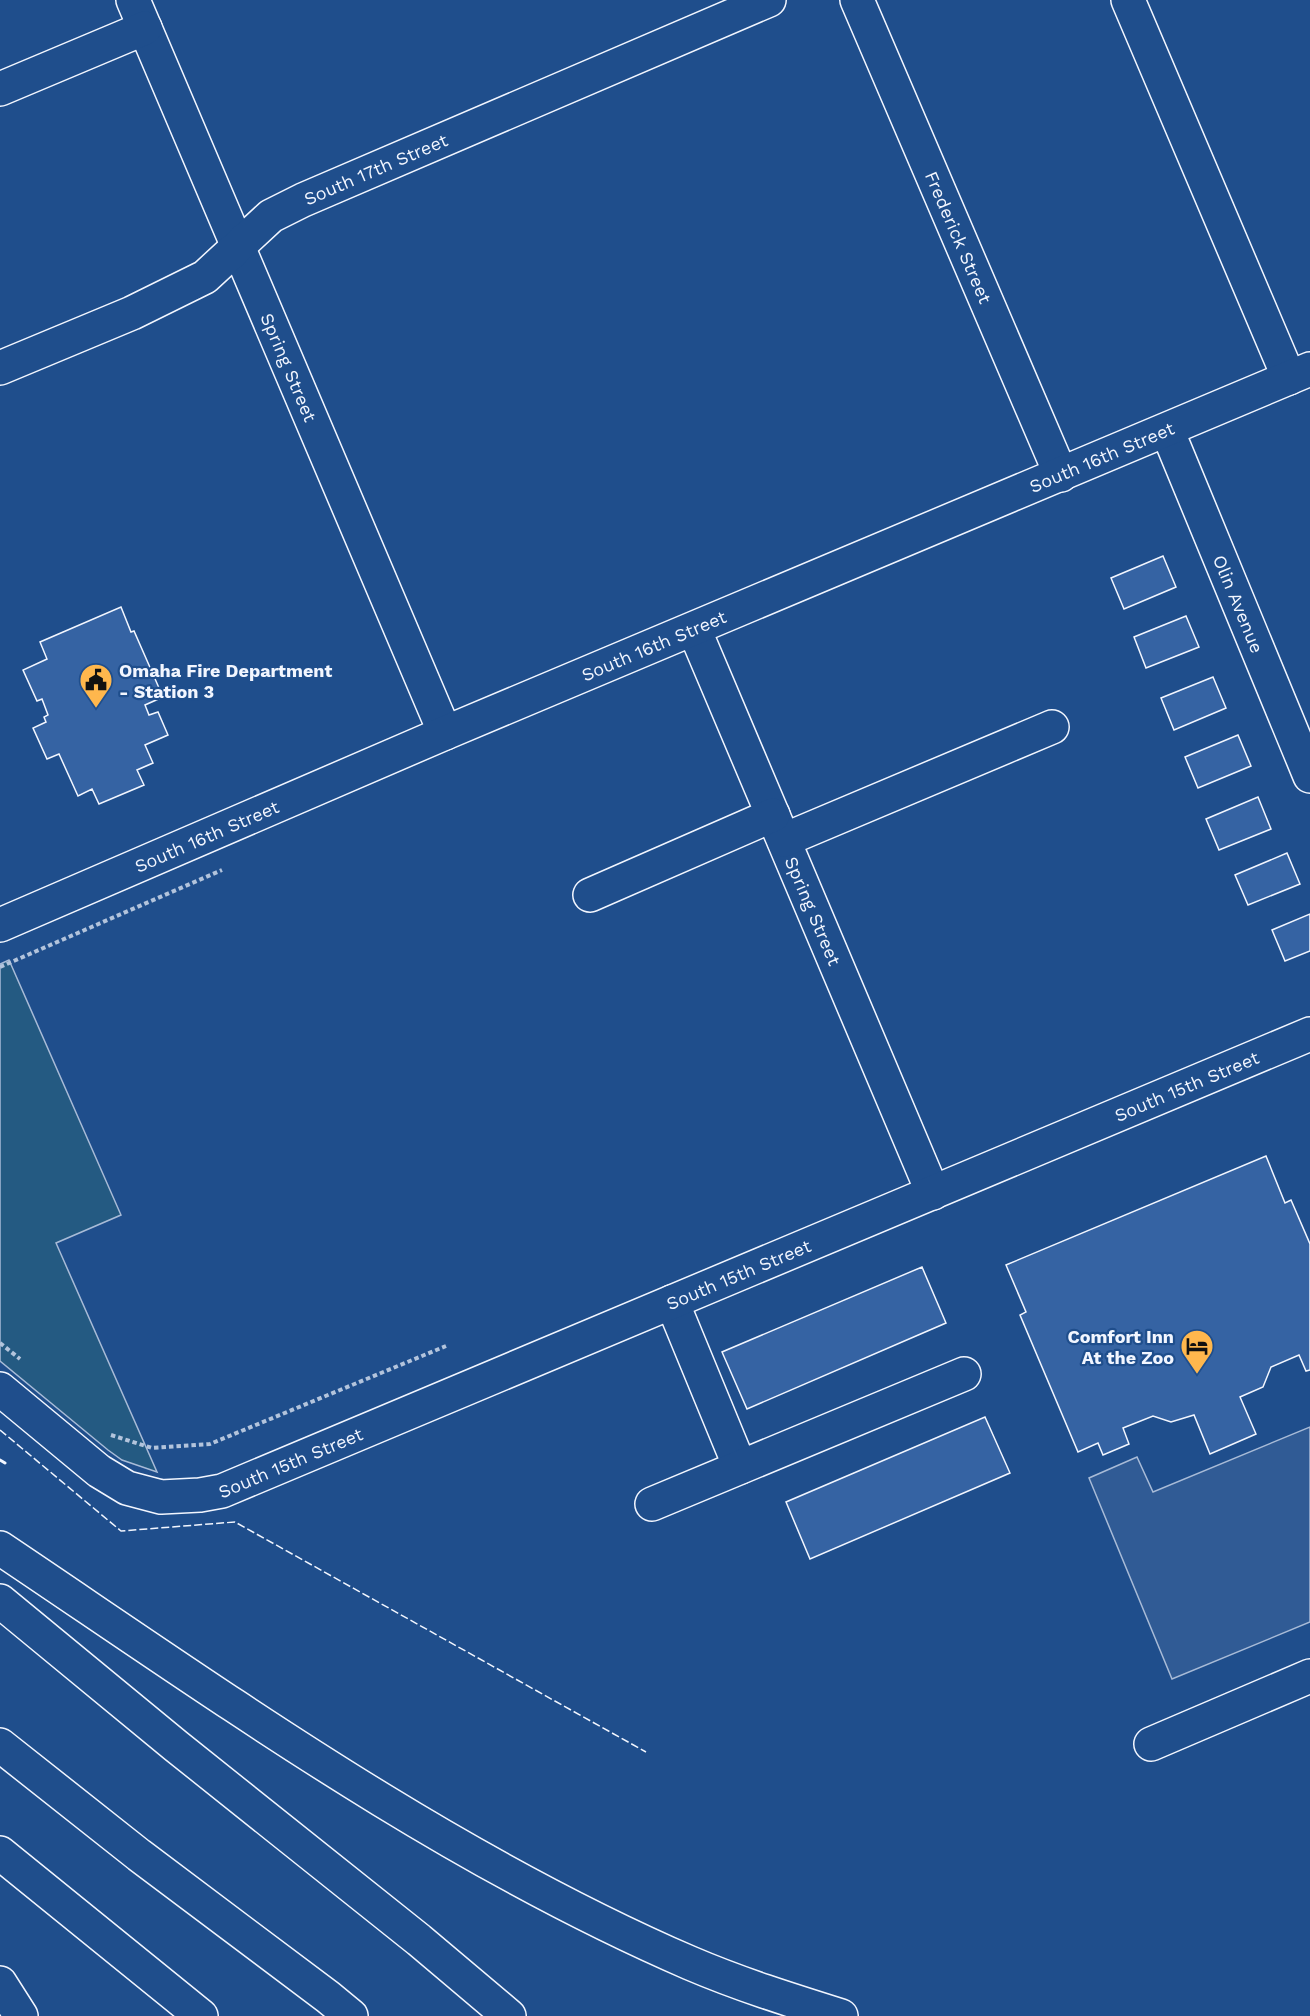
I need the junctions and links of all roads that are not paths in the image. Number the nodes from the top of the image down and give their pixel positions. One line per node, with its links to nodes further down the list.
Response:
1 (769, 0): 6 (main road, South 17th Street)
2 (857, 0): 10 (main road, Frederick Street)
3 (1128, 0): 8 (main road)
4 (139, 14): 5 (main road); 6 (main road, Spring Street)
5 (0, 89)
6 (238, 247): 7 (main road, South 17th Street); 13 (main road, Spring Street)
7 (0, 368)
8 (1299, 374): 9 (main road, South 16th Street)
9 (1167, 430): 10 (main road, South 16th Street); 14 (main road, Olin Avenue)
10 (1061, 475): 11 (main road, South 16th Street)
11 (694, 629): 13 (main road, South 16th Street); 15 (main road, Spring Street)
12 (1052, 727): 15 (main road)
13 (445, 733): 17 (main road, South 16th Street)
14 (1310, 776)
15 (778, 827): 16 (main road); 19 (main road, Spring Street)
16 (590, 895)
17 (0, 925)
18 (1310, 1034): 19 (main road, South 15th Street)
19 (933, 1193): 20 (main road, South 15th Street)
20 (672, 1302): 22 (main road, South 15th Street); 23 (main road)
21 (964, 1374): 23 (main road)
22 (0, 1389)
23 (740, 1467): 24 (main road)
24 (652, 1504)
25 (0, 1548): 36 (main road)
26 (0, 1601): 35 (main road)
27 (1310, 1676): 28 (main road)
28 (1151, 1744)
29 (0, 1745): 34 (main road)
30 (0, 1853): 33 (main road)
31 (0, 1983): 32 (main road)
32 (21, 2016)
33 (201, 2016)
34 (351, 2016)
35 (509, 2016)
36 (841, 2016)

